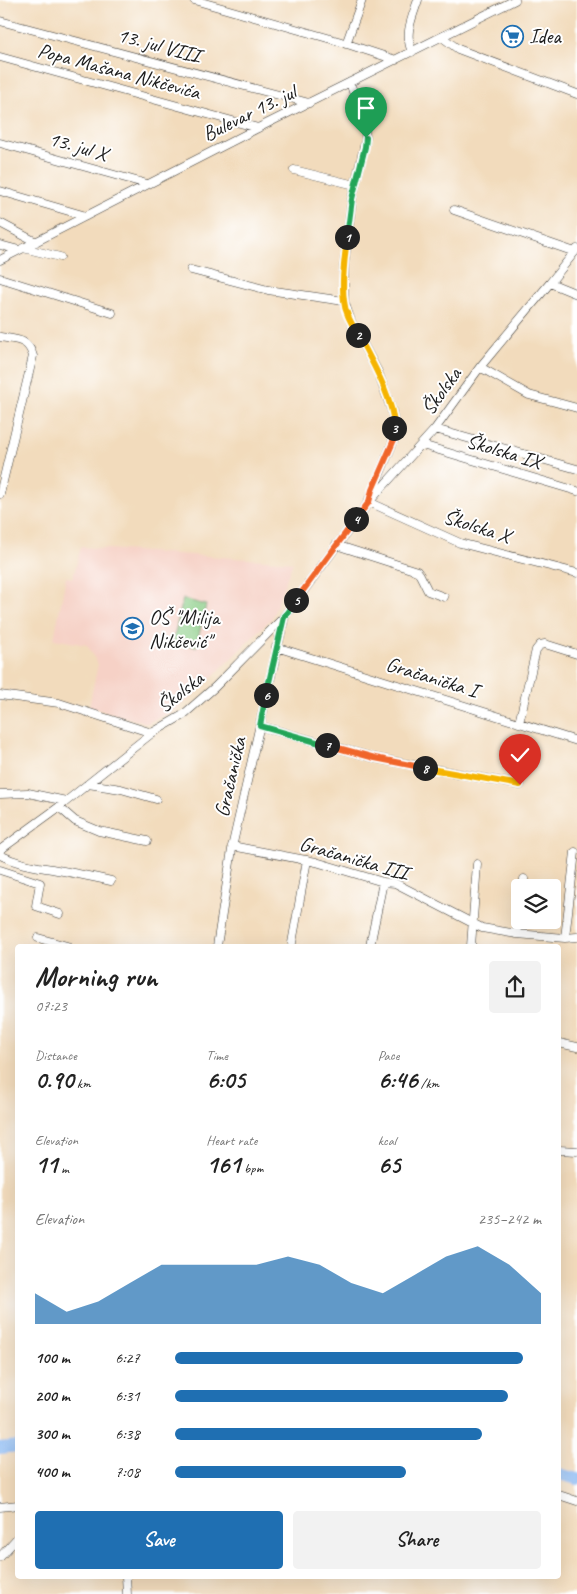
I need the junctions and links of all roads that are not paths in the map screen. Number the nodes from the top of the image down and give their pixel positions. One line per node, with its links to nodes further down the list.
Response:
1 (194, 0): 7 (street)
2 (362, 0): 7 (street)
3 (418, 0): 8 (street)
4 (515, 0): 6 (street, Bulevar 13. jul)
5 (0, 21): 13 (street, 13. jul VIII)
6 (442, 37): 8 (street, Bulevar 13. jul); 12 (street)
7 (346, 44): 10 (street)
8 (412, 52): 10 (street, Bulevar 13. jul)
9 (0, 57): 14 (street, Popa Mašana Nikčevića)
10 (396, 60): 11 (street, Bulevar 13. jul)
11 (350, 82): 13 (street, Bulevar 13. jul); 18 (street)
12 (577, 94)
13 (309, 103): 14 (street, Bulevar 13. jul)
14 (258, 128): 17 (street, Bulevar 13. jul)
15 (0, 143): 17 (street, 13. jul X)
16 (294, 170): 18 (street)
17 (147, 184): 21 (street, Bulevar 13. jul)
18 (355, 185): 33 (street)
19 (0, 191): 21 (street)
20 (454, 210): 26 (street)
21 (86, 216): 23 (street, Bulevar 13. jul)
22 (0, 223): 23 (street)
23 (36, 242): 25 (street, Bulevar 13. jul)
24 (0, 245): 25 (street)
25 (21, 249): 27 (street); 28 (street, Bulevar 13. jul)
26 (576, 251): 31 (street, Školska)
27 (60, 257)
28 (0, 260)
29 (191, 270): 33 (street)
30 (0, 278): 34 (street)
31 (550, 284): 32 (street); 36 (street, Školska)
32 (577, 294)
33 (344, 301): 43 (street)
34 (112, 313)
35 (0, 336): 42 (street)
36 (480, 367): 37 (street); 38 (street, Školska)
37 (577, 408)
38 (435, 429): 39 (street, Školska); 40 (street)
39 (422, 444): 41 (street, Školska IX); 43 (street, Školska)
40 (577, 469)
41 (577, 490)
42 (0, 492)
43 (369, 502): 44 (street, Školska); 45 (street, Školska X)
44 (336, 545): 46 (street); 47 (street, Školska)
45 (577, 573)
46 (444, 597)
47 (284, 617): 48 (street, Gračanička); 53 (street, Školska)
48 (276, 647): 51 (street, Gračanička I); 52 (street, Gračanička)
49 (577, 654): 51 (street)
50 (0, 695): 53 (street)
51 (519, 723): 54 (street, Gračanička I)
52 (260, 726): 56 (street); 62 (street, Gračanička)
53 (152, 733): 55 (street, Školska)
54 (577, 741)
55 (88, 784): 58 (street); 59 (street, Školska)
56 (520, 785)
57 (0, 794): 59 (street)
58 (156, 798)
59 (66, 801): 60 (street, Školska)
60 (59, 807): 61 (street); 63 (street, Školska)
61 (146, 841)
62 (232, 846): 66 (street, Gračanička III); 80 (street, Gračanička)
63 (0, 850)
64 (575, 852): 77 (street)
65 (0, 855): 69 (street)
66 (307, 860): 70 (street, Gračanička III); 78 (street)
67 (478, 864): 72 (street)
68 (0, 870): 71 (street)
69 (111, 881)
70 (383, 882): 72 (street, Gračanička III); 81 (street)
71 (60, 914)
72 (472, 923): 74 (street, Gračanička III); 82 (street)
73 (518, 929): 74 (street)
74 (517, 934): 77 (street, Gračanička III)
75 (577, 936): 77 (street, Gračanička III)
76 (38, 938): 79 (street)
77 (565, 938)
78 (292, 943)
79 (60, 944)
80 (218, 944)
81 (370, 944)
82 (471, 944)
83 (561, 1043): 84 (street)
84 (577, 1047)
85 (561, 1150): 86 (street)
86 (577, 1151)
87 (561, 1496): 88 (street)
88 (577, 1501)
89 (15, 1505): 90 (street)
90 (0, 1507)
91 (15, 1540): 92 (street)
92 (0, 1557)
93 (126, 1579): 94 (street)
94 (127, 1594)

